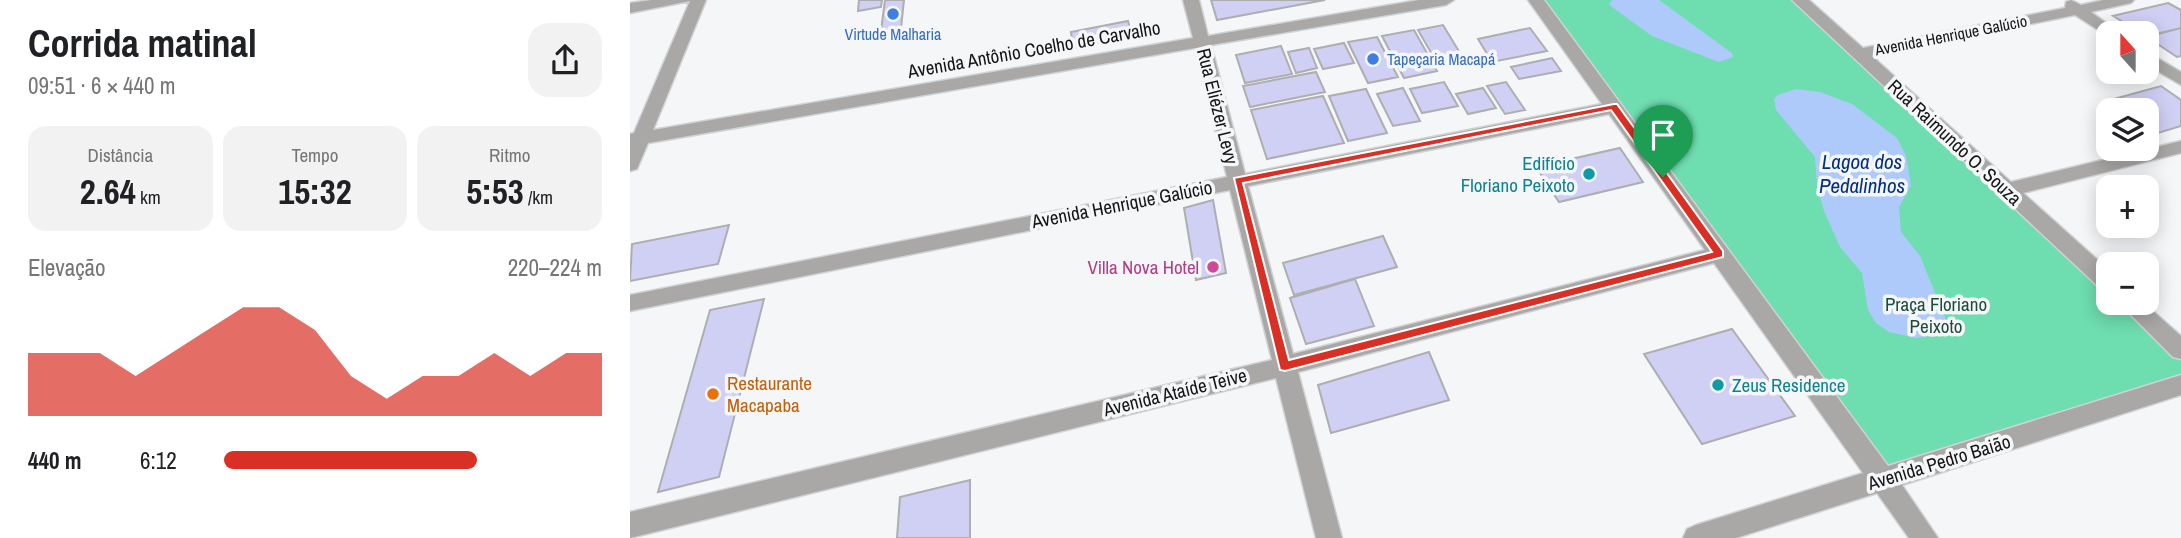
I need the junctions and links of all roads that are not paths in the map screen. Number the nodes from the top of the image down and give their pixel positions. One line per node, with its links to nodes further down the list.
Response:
1 (683, 0): 9 (street)
2 (698, 0): 16 (street)
3 (1191, 0): 11 (street, Rua Eliézer Levy)
4 (1446, 0): 11 (street, Avenida Antônio Coelho de Carvalho)
5 (1536, 0): 15 (street)
6 (1800, 0): 12 (street, Rua Raimundo O. Souza)
7 (2126, 0): 8 (street, Avenida Henrique Galúcio)
8 (2070, 5): 10 (street); 12 (street, Avenida Henrique Galúcio)
9 (630, 8)
10 (2096, 22)
11 (1202, 42): 16 (street, Avenida Antônio Coelho de Carvalho); 19 (street, Rua Eliézer Levy)
12 (1859, 54): 20 (street, Rua Raimundo O. Souza)
13 (2160, 66): 14 (street)
14 (2181, 80)
15 (1614, 107): 19 (street, Avenida Henrique Galúcio); 21 (street)
16 (636, 139): 18 (street)
17 (2181, 147): 20 (street)
18 (630, 165)
19 (1237, 181): 23 (street, Avenida Henrique Galúcio); 26 (street, Rua Eliézer Levy)
20 (2007, 190): 22 (street, Rua Raimundo O. Souza)
21 (1719, 254): 26 (street, Avenida Ataíde Teive); 28 (street)
22 (2096, 271)
23 (630, 303)
24 (2143, 315): 25 (street)
25 (2181, 350)
26 (1285, 366): 29 (street, Avenida Ataíde Teive); 30 (street, Rua Eliézer Levy)
27 (2181, 385): 28 (street, Avenida Pedro Baião)
28 (1882, 479): 31 (street, Avenida Pedro Baião); 32 (street)
29 (630, 525)
30 (1329, 538)
31 (1696, 538)
32 (1925, 538)

